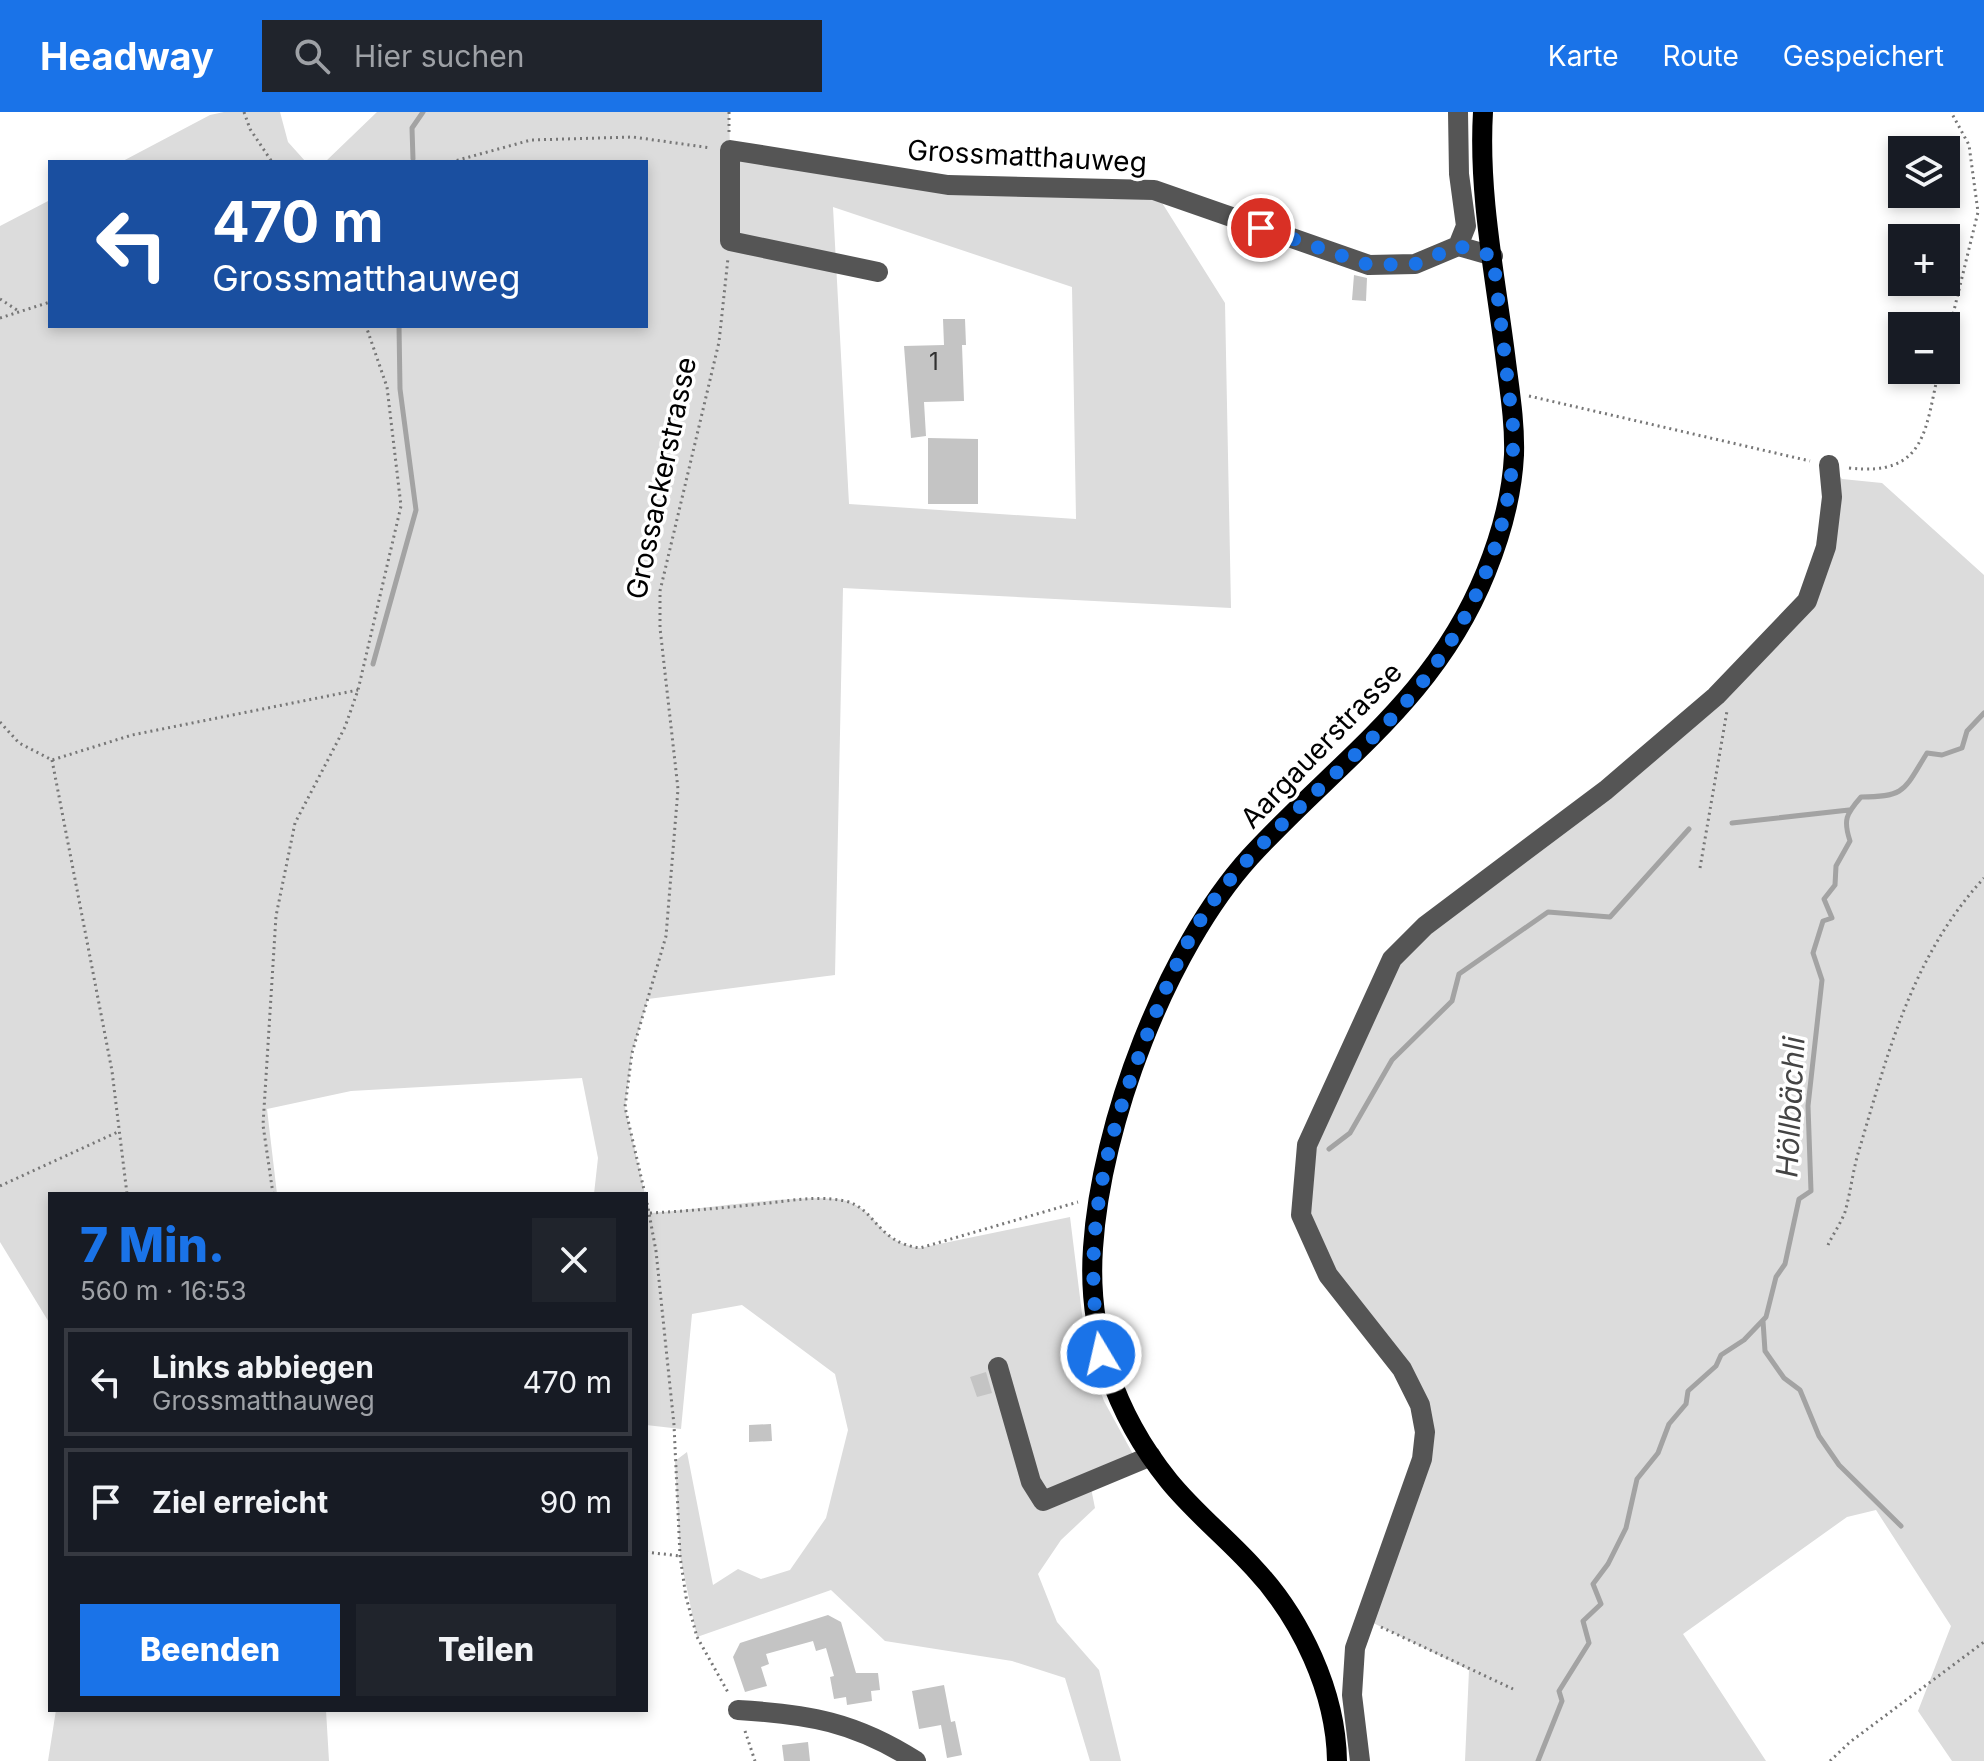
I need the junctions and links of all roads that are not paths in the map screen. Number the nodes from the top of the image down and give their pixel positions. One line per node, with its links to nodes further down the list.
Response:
1 (1458, 112): 3 (street)
2 (1483, 112): 4 (main road, Aargauerstrasse)
3 (1458, 246): 4 (street); 5 (street, Grossmatthauweg)
4 (1493, 256): 8 (main road, Aargauerstrasse)
5 (878, 272)
6 (1829, 465): 12 (street)
7 (998, 1367): 8 (street)
8 (1151, 1456): 11 (main road, Aargauerstrasse)
9 (738, 1710): 10 (street)
10 (916, 1761)
11 (1337, 1761)
12 (1360, 1761)

